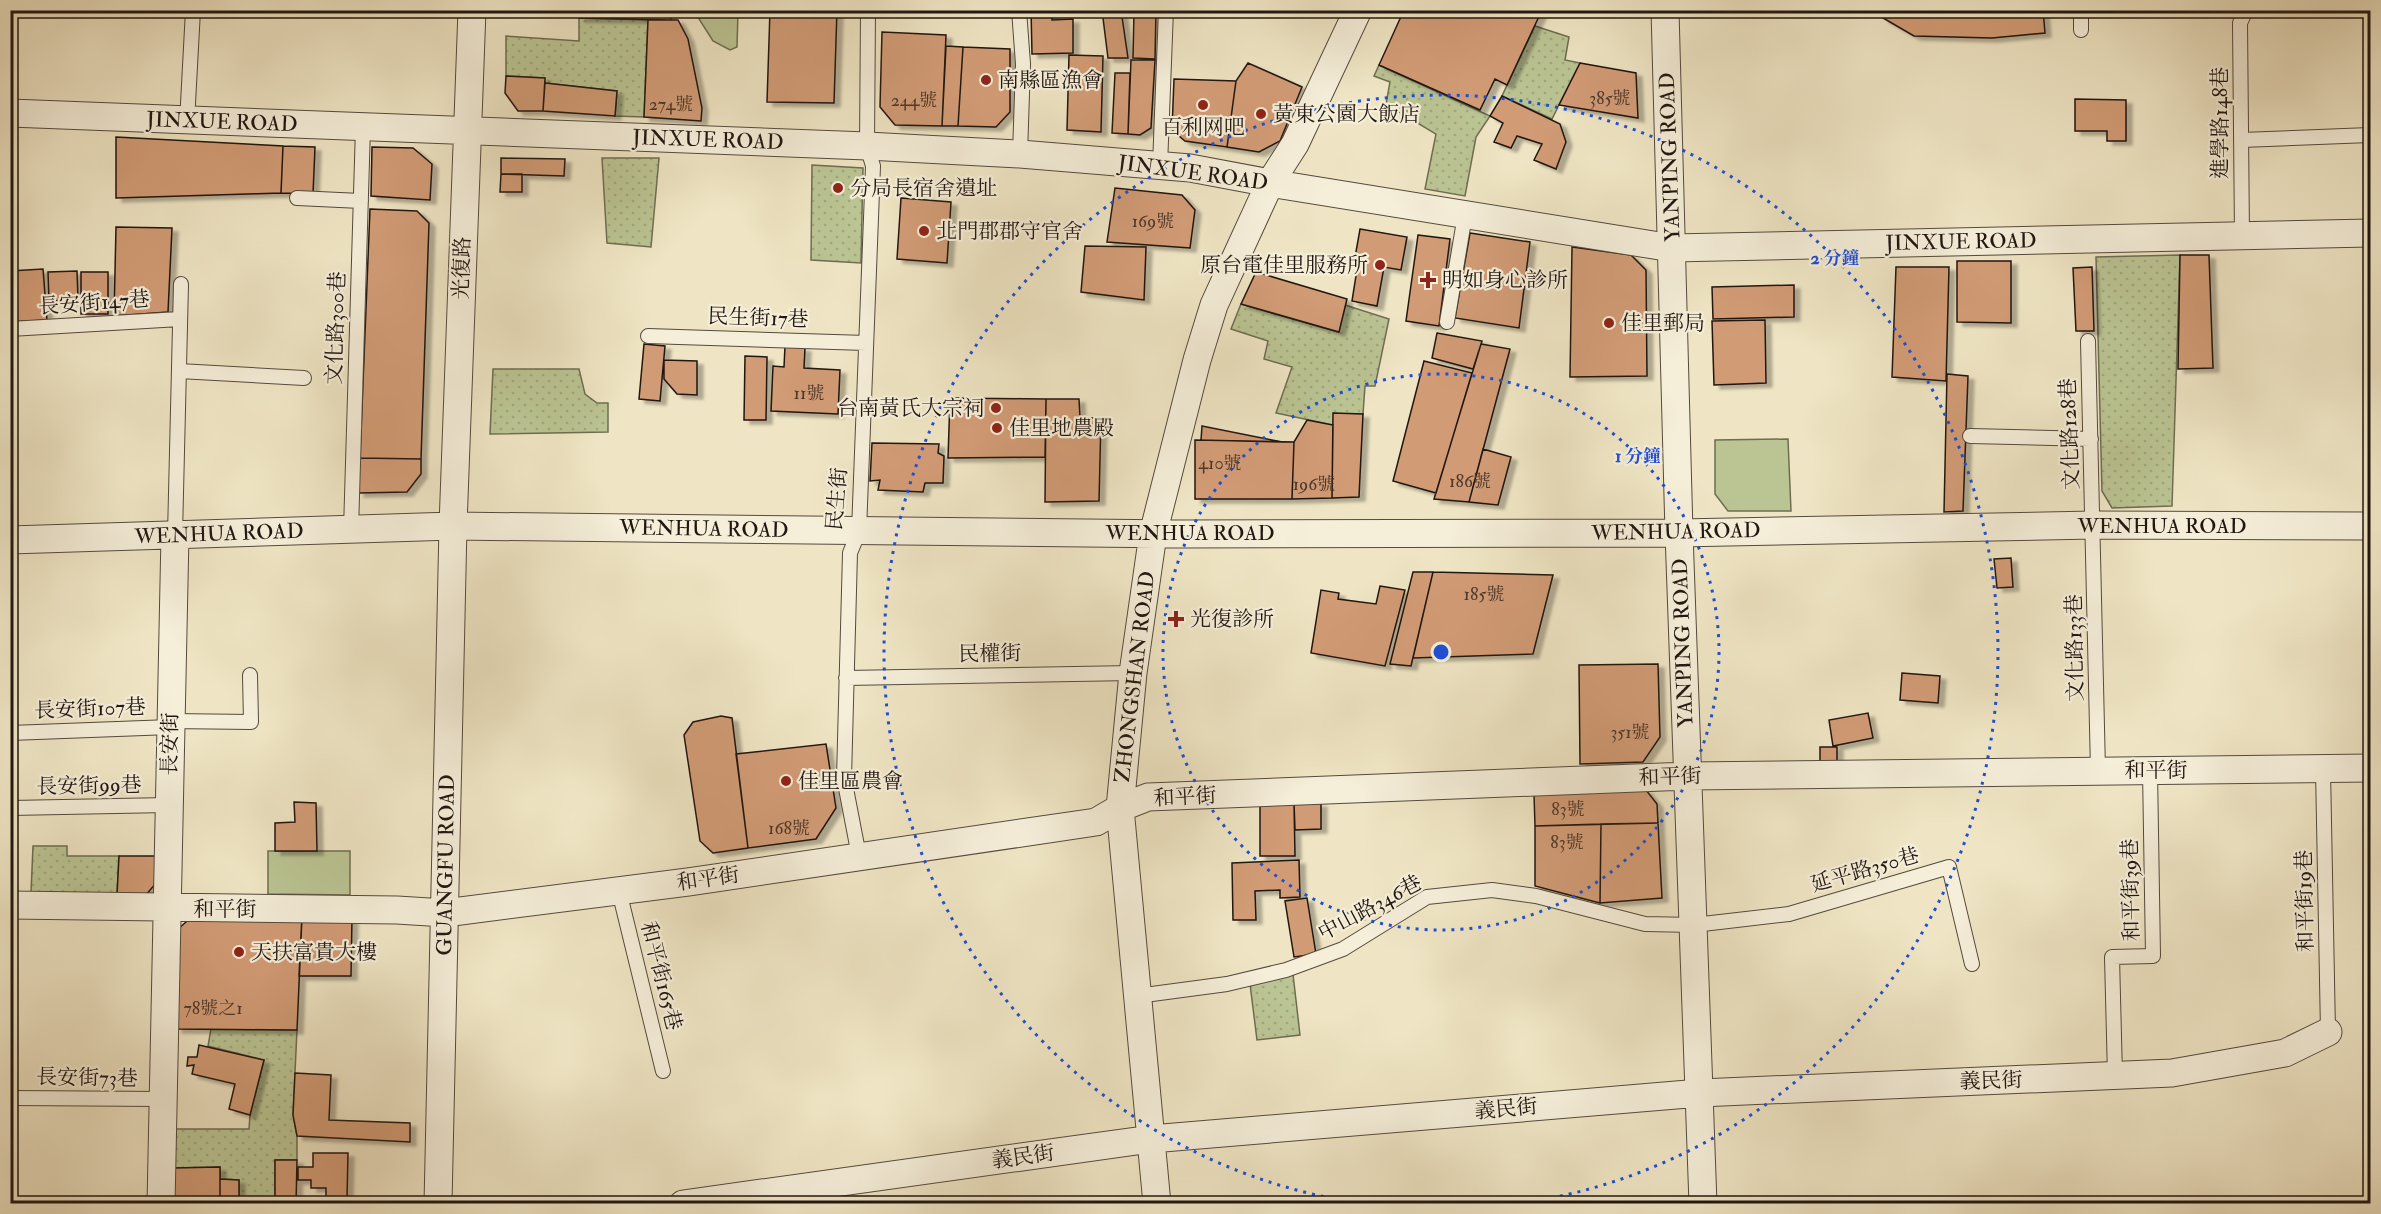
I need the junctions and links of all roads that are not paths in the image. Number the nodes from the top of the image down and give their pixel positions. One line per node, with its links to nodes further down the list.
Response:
1 (193, 10): 12 (lane)
2 (472, 10): 14 (street, 光復路)
3 (868, 10): 17 (lane, 民生街)
4 (1019, 10): 18 (lane)
5 (1167, 10): 19 (lane)
6 (1358, 10): 20 (street, ZHONGSHAN ROAD)
7 (1665, 10): 26 (street, YANPING ROAD)
8 (2081, 10): 10 (lane)
9 (2246, 10): 16 (lane, 進學路148巷)
10 (2081, 30)
11 (10, 113): 12 (street, JINXUE ROAD)
12 (187, 122): 13 (street, JINXUE ROAD)
13 (363, 127): 14 (street, JINXUE ROAD); 22 (lane, 文化路300巷)
14 (466, 130): 17 (street, JINXUE ROAD); 40 (street, 光復路)
15 (2370, 135): 16 (lane)
16 (2241, 140): 25 (lane, 進學路148巷)
17 (867, 146): 18 (street, JINXUE ROAD); 33 (lane, 民生街)
18 (1020, 154): 19 (street, JINXUE ROAD)
19 (1160, 166): 20 (street, JINXUE ROAD)
20 (1270, 183): 23 (street, JINXUE ROAD); 44 (street, ZHONGSHAN ROAD)
21 (297, 198): 22 (lane)
22 (361, 201): 41 (lane, 文化路300巷)
23 (1465, 215): 26 (street, JINXUE ROAD); 29 (lane)
24 (2370, 233): 25 (street, JINXUE ROAD)
25 (2242, 236): 26 (street, JINXUE ROAD)
26 (1672, 248): 43 (street, YANPING ROAD)
27 (181, 284): 28 (lane, 長安街)
28 (180, 319): 30 (lane, 長安街147巷); 34 (lane, 長安街)
29 (1447, 322)
30 (10, 330)
31 (648, 336): 33 (lane, 民生街17巷)
32 (2088, 341): 37 (lane, 文化路128巷)
33 (866, 343): 42 (lane, 民生街)
34 (179, 371): 35 (lane); 45 (lane, 長安街)
35 (304, 378)
36 (1970, 436): 37 (lane)
37 (2091, 439): 38 (lane, 文化路128巷)
38 (2094, 525): 39 (street, WENHUA ROAD); 43 (street, WENHUA ROAD); 54 (lane, 文化路133巷)
39 (2370, 525)
40 (453, 526): 41 (street, WENHUA ROAD); 42 (street, WENHUA ROAD); 64 (street, GUANGFU ROAD)
41 (351, 530): 45 (street, WENHUA ROAD)
42 (859, 531): 44 (street, WENHUA ROAD); 49 (lane, 民生街)
43 (1679, 533): 44 (street, WENHUA ROAD); 56 (street, YANPING ROAD)
44 (1153, 534): 47 (street, ZHONGSHAN ROAD)
45 (175, 535): 46 (street, WENHUA ROAD); 50 (street, 長安街)
46 (10, 540)
47 (1133, 673): 49 (lane, 民權街); 59 (street, ZHONGSHAN ROAD)
48 (250, 675): 50 (lane, 長安街107巷)
49 (846, 678): 60 (lane, 民生街)
50 (171, 724): 51 (lane, 長安街107巷); 57 (street, 長安街)
51 (10, 733)
52 (2370, 768): 53 (street, 和平街)
53 (2323, 769): 55 (street, 和平街); 68 (lane, 和平街19巷)
54 (2098, 770): 55 (street, 和平街); 56 (street, 和平街)
55 (2150, 770): 70 (lane, 和平街39巷)
56 (1688, 776): 59 (street, 和平街); 65 (street, YANPING ROAD)
57 (169, 805): 58 (lane, 長安街99巷); 63 (street, 長安街)
58 (10, 808)
59 (1120, 808): 60 (street, 和平街); 67 (street, ZHONGSHAN ROAD)
60 (859, 856): 61 (street, 和平街)
61 (619, 891): 64 (street, 和平街); 69 (lane, 和平街165巷)
62 (10, 905): 63 (street, 和平街)
63 (167, 908): 64 (street, 和平街); 73 (street, 長安街)
64 (445, 913): 77 (street, GUANGFU ROAD)
65 (1694, 926): 66 (lane, 延平路350巷); 67 (lane, 中山路346巷); 71 (street, YANPING ROAD)
66 (1972, 964)
67 (1137, 996): 74 (street, ZHONGSHAN ROAD)
68 (2328, 1032): 70 (street, 義民街)
69 (663, 1071)
70 (2115, 1076): 71 (street, 義民街)
71 (1700, 1093): 74 (street, 義民街); 80 (street, YANPING ROAD)
72 (10, 1098): 73 (lane, 長安街73巷)
73 (163, 1099): 76 (street, 長安街)
74 (1150, 1139): 75 (street, 義民街); 79 (street, ZHONGSHAN ROAD)
75 (744, 1199): 78 (street, 義民街)
76 (161, 1203)
77 (438, 1203)
78 (682, 1203)
79 (1157, 1203)
80 (1703, 1203)

